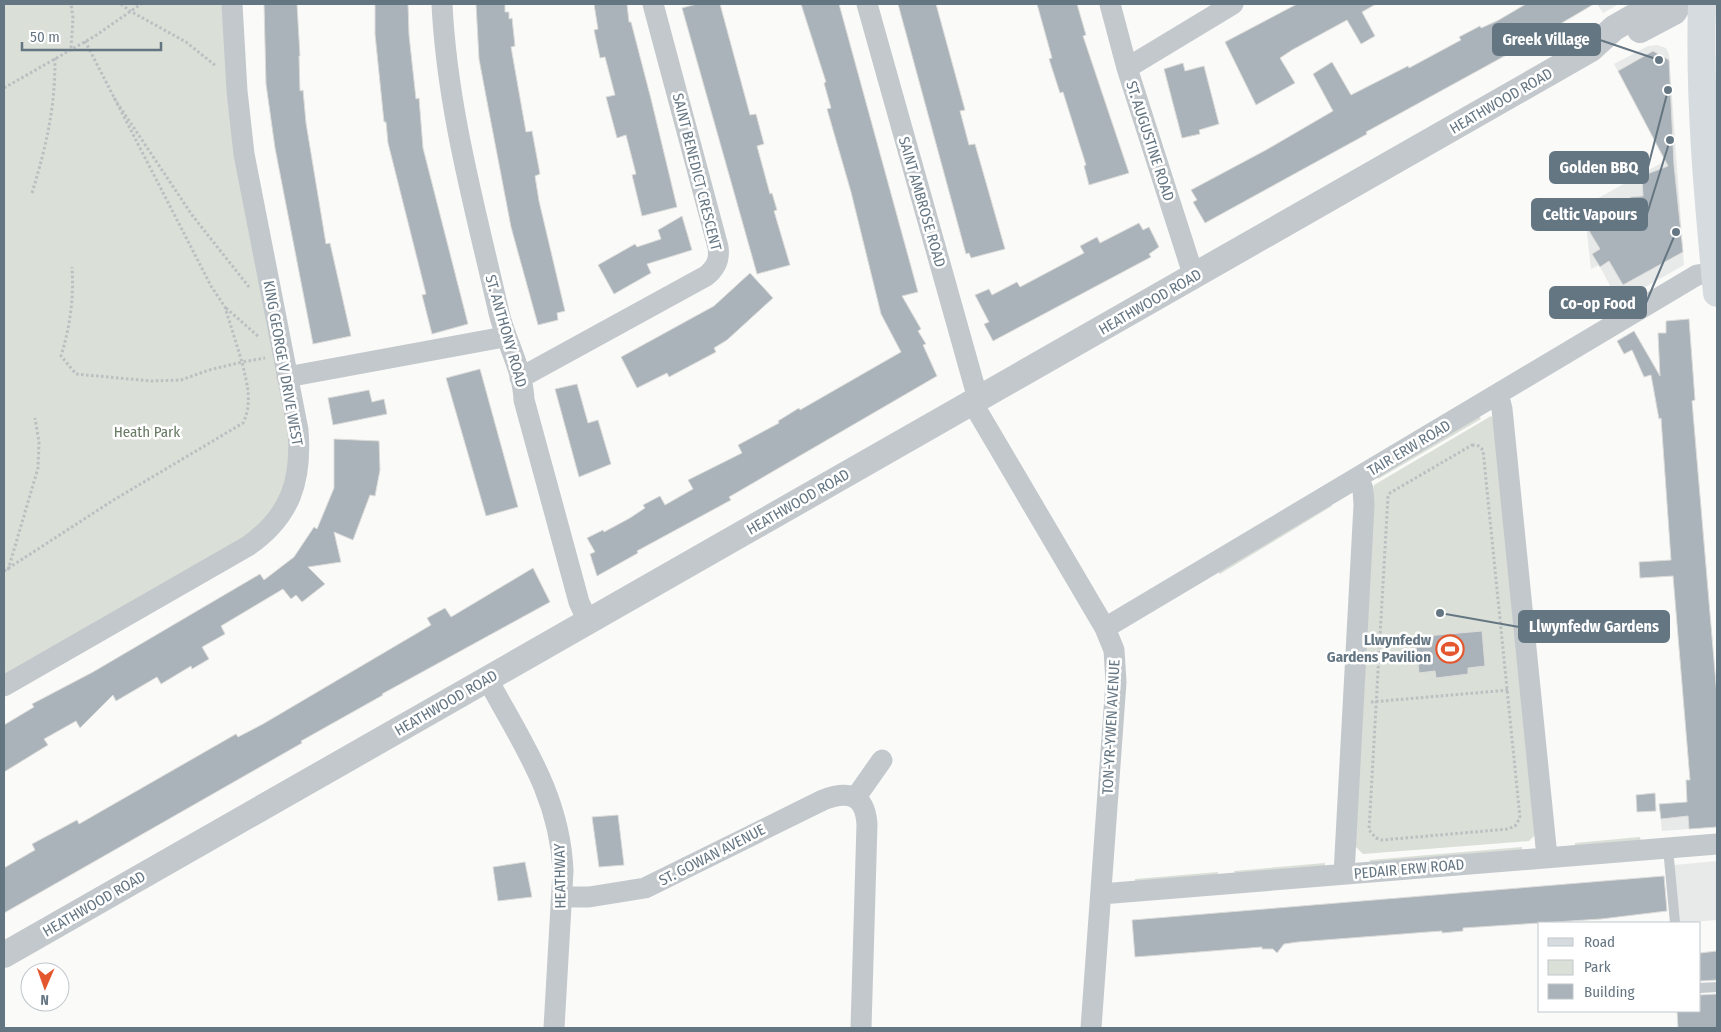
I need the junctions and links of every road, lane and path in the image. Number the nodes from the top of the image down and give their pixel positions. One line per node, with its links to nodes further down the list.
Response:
1 (71, 4): 15 (path)
2 (121, 4): 13 (path)
3 (141, 4): 13 (path)
4 (232, 4): 33 (street, KING GEORGE V DRIVE WEST)
5 (442, 4): 30 (street, ST. ANTHONY ROAD)
6 (653, 4): 34 (street, SAINT BENEDICT CRESCENT)
7 (867, 4): 36 (street, SAINT AMBROSE ROAD)
8 (1110, 4): 18 (street, ST. AUGUSTINE ROAD)
9 (1233, 4): 18 (street)
10 (1656, 4): 16 (street, HEATHWOOD ROAD)
11 (1679, 4): 16 (street, HEATHWOOD ROAD)
12 (1702, 4): 23 (main road)
13 (130, 12): 14 (path); 19 (path)
14 (85, 41): 15 (path); 21 (path)
15 (71, 48): 17 (path)
16 (1591, 49): 25 (street, HEATHWOOD ROAD)
17 (55, 58): 20 (path); 22 (path)
18 (1127, 68): 25 (street, ST. AUGUSTINE ROAD)
19 (220, 70)
20 (4, 88)
21 (114, 98): 26 (path); 28 (path)
22 (32, 192)
23 (1714, 220): 27 (main road)
24 (72, 267): 32 (path)
25 (1194, 277): 36 (street, HEATHWOOD ROAD)
26 (249, 278)
27 (1716, 283): 35 (street, TAIR ERW ROAD)
28 (225, 307): 29 (path); 32 (path)
29 (259, 328)
30 (504, 337): 33 (street); 34 (street, ST. ANTHONY ROAD)
31 (264, 348): 32 (path)
32 (242, 362): 39 (path)
33 (287, 377): 43 (street, KING GEORGE V DRIVE WEST)
34 (520, 378): 40 (street, ST. ANTHONY ROAD)
35 (1498, 394): 38 (street, TAIR ERW ROAD); 52 (street)
36 (975, 401): 40 (street, HEATHWOOD ROAD); 41 (street, TON-YR-YWEN AVENUE)
37 (35, 418): 39 (path)
38 (1358, 478): 41 (street, TAIR ERW ROAD); 53 (street)
39 (6, 571)
40 (588, 622): 42 (street, HEATHWOOD ROAD)
41 (1105, 628): 54 (street, TON-YR-YWEN AVENUE)
42 (488, 680): 55 (street, HEATHWAY); 57 (street, HEATHWOOD ROAD)
43 (4, 686)
44 (1515, 689): 45 (path)
45 (1508, 690): 46 (path); 46 (path); 46 (path)
46 (1378, 701): 47 (path)
47 (1362, 702)
48 (882, 760): 49 (street)
49 (856, 797): 55 (street, ST. GOWAN AVENUE); 61 (street)
50 (1717, 844): 51 (street, PEDAIR ERW ROAD)
51 (1668, 848): 52 (street, PEDAIR ERW ROAD); 56 (lane)
52 (1547, 857): 53 (street, PEDAIR ERW ROAD)
53 (1344, 874): 54 (street, PEDAIR ERW ROAD)
54 (1102, 894): 62 (street, TON-YR-YWEN AVENUE)
55 (562, 897): 60 (street, HEATHWAY)
56 (1675, 922)
57 (4, 955)
58 (1717, 987): 59 (lane)
59 (1701, 988)
60 (554, 1028)
61 (861, 1028)
62 (1091, 1028)

